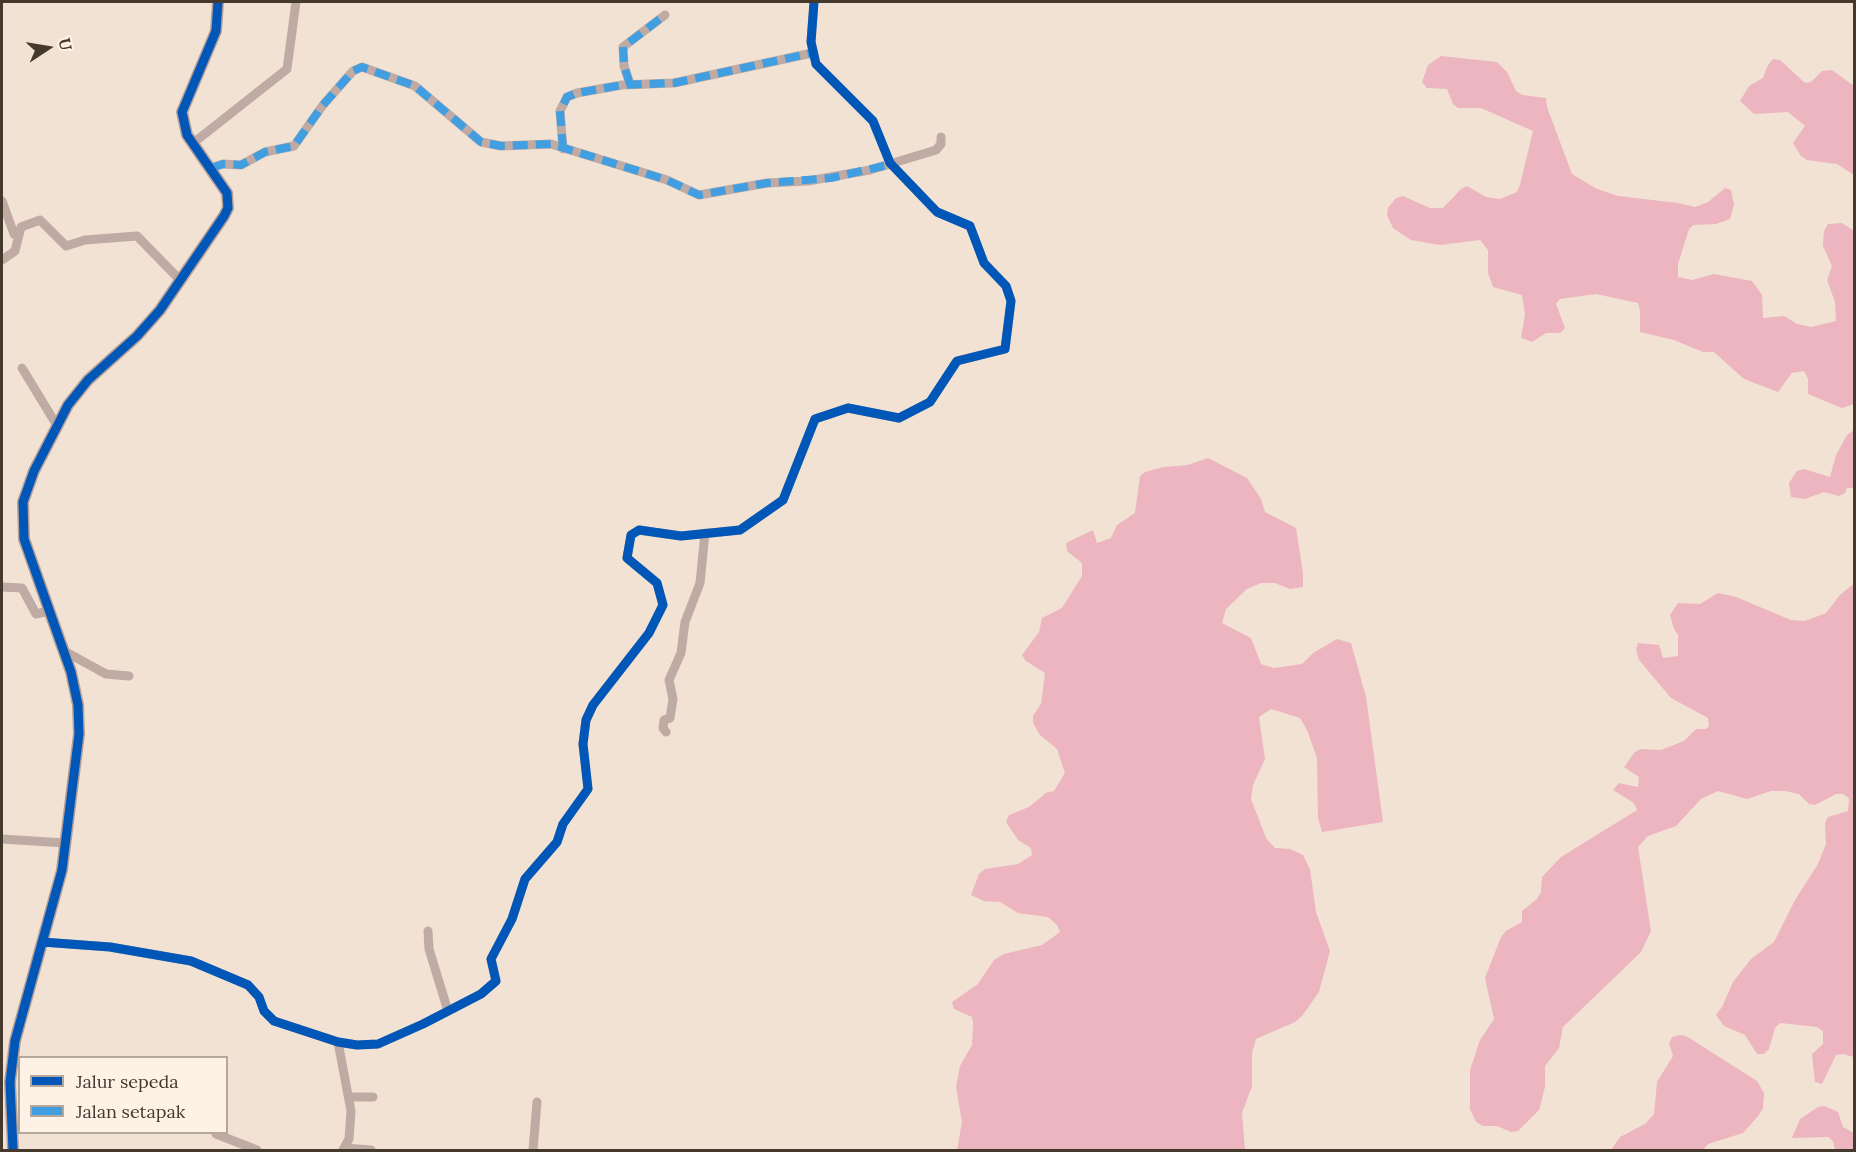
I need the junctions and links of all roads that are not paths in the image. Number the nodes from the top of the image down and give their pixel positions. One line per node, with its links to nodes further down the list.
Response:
1 (218, 2): 8 (street)
2 (296, 2): 8 (street)
3 (814, 2): 5 (street)
4 (665, 15): 6 (street)
5 (812, 53): 6 (street); 10 (street)
6 (630, 84): 9 (street)
7 (941, 137): 10 (street)
8 (192, 144): 11 (street)
9 (563, 148): 10 (street); 11 (street)
10 (892, 164): 18 (street)
11 (210, 168): 15 (street)
12 (2, 201): 13 (street)
13 (17, 236): 14 (street); 15 (street)
14 (2, 260)
15 (180, 280): 17 (street)
16 (22, 368): 17 (street)
17 (56, 424): 20 (street)
18 (705, 533): 23 (street); 28 (street)
19 (2, 587): 20 (street)
20 (49, 611): 21 (street)
21 (64, 651): 22 (street); 25 (street)
22 (129, 676)
23 (666, 732)
24 (2, 839): 25 (street)
25 (65, 843): 27 (street)
26 (428, 931): 28 (street)
27 (42, 942): 29 (street); 35 (street)
28 (448, 1011): 29 (street)
29 (338, 1042): 30 (street)
30 (350, 1097): 31 (street); 34 (street)
31 (373, 1097)
32 (537, 1101): 38 (street)
33 (216, 1134): 36 (street)
34 (344, 1149): 37 (street)
35 (13, 1150)
36 (257, 1150)
37 (371, 1150)
38 (533, 1150)

